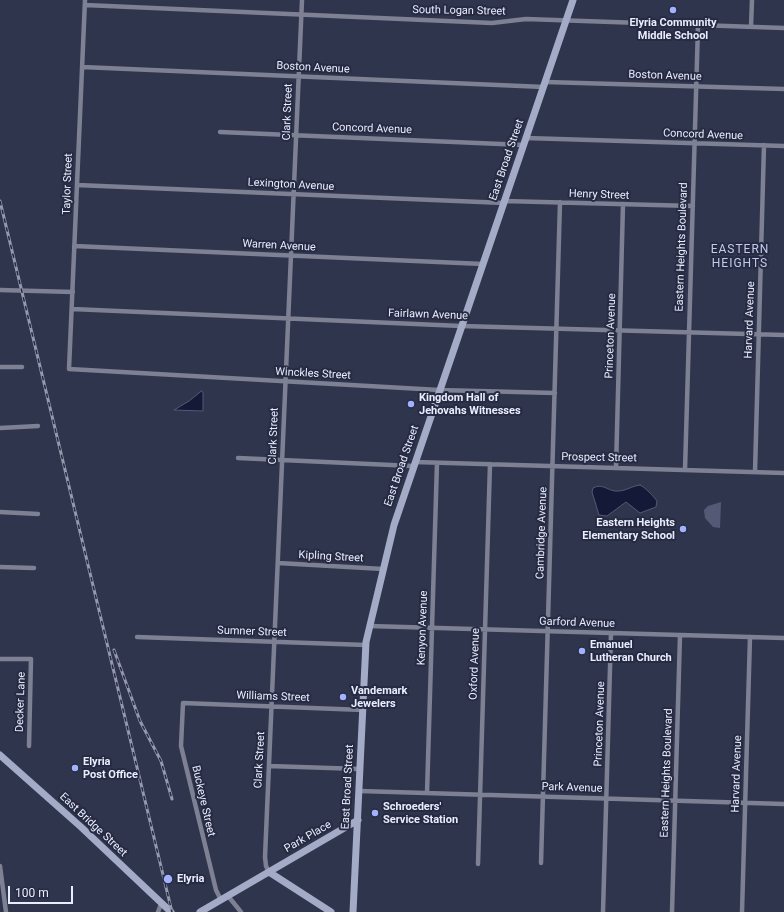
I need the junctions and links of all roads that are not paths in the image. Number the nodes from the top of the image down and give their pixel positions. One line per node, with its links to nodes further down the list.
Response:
1 (302, 0): 5 (street, Clark Street)
2 (573, 0): 6 (street, East Broad Street)
3 (752, 0): 8 (street)
4 (85, 2): 5 (street, South Logan Street); 10 (street, Taylor Street)
5 (301, 15): 6 (street, South Logan Street); 11 (street, Clark Street)
6 (566, 21): 7 (street, South Logan Street); 12 (street, East Broad Street)
7 (698, 26): 8 (street, South Logan Street); 13 (street, Eastern Heights Boulevard)
8 (751, 27): 9 (street, South Logan Street)
9 (784, 28)
10 (82, 67): 11 (street, Boston Avenue); 21 (street, Taylor Street)
11 (299, 76): 12 (street, Boston Avenue); 16 (street, Clark Street)
12 (545, 84): 13 (street, Boston Avenue); 17 (street, East Broad Street)
13 (696, 86): 14 (street, Boston Avenue); 18 (street, Eastern Heights Boulevard)
14 (784, 89)
15 (220, 132): 16 (street, Concord Avenue)
16 (296, 135): 17 (street, Concord Avenue); 22 (street, Clark Street)
17 (525, 142): 18 (street, Concord Avenue); 23 (street, East Broad Street)
18 (694, 144): 19 (street, Concord Avenue); 26 (street, Eastern Heights Boulevard)
19 (764, 145): 20 (street, Concord Avenue); 38 (street, Harvard Avenue)
20 (784, 146)
21 (77, 185): 22 (street, Lexington Avenue); 27 (street, Taylor Street)
22 (294, 194): 23 (street, Lexington Avenue); 28 (street, Clark Street)
23 (504, 202): 24 (street, Henry Street); 29 (street, East Broad Street)
24 (560, 202): 25 (street, Henry Street); 35 (street, Cambridge Avenue)
25 (624, 204): 26 (street, Henry Street); 36 (street, Princeton Avenue)
26 (693, 206): 37 (street, Eastern Heights Boulevard)
27 (74, 246): 28 (street, Warren Avenue); 31 (street, Taylor Street)
28 (291, 255): 29 (street, Warren Avenue); 33 (street, Clark Street)
29 (483, 264): 34 (street, East Broad Street)
30 (0, 290): 31 (street)
31 (73, 292): 32 (street, Taylor Street)
32 (72, 309): 33 (street, Fairlawn Avenue); 42 (street, Taylor Street)
33 (288, 318): 34 (street, Fairlawn Avenue); 43 (street, Clark Street)
34 (461, 326): 35 (street, Fairlawn Avenue); 44 (street, East Broad Street)
35 (557, 328): 36 (street, Fairlawn Avenue); 45 (street, Cambridge Avenue)
36 (620, 330): 37 (street, Fairlawn Avenue); 54 (street, Princeton Avenue)
37 (689, 332): 38 (street, Fairlawn Avenue); 55 (street, Eastern Heights Boulevard)
38 (759, 334): 39 (street, Fairlawn Avenue); 56 (street, Harvard Avenue)
39 (784, 335)
40 (0, 367): 41 (street)
41 (22, 367)
42 (69, 369): 43 (street, Winckles Street)
43 (286, 381): 44 (street, Winckles Street); 49 (street, Clark Street)
44 (439, 390): 45 (street, Winckles Street); 51 (street, East Broad Street)
45 (555, 393): 53 (street, Cambridge Avenue)
46 (38, 426): 47 (street)
47 (0, 428)
48 (238, 458): 49 (street, Prospect Street)
49 (283, 459): 51 (street, Prospect Street); 60 (street, Clark Street)
50 (437, 463): 51 (street, Prospect Street); 52 (street, Prospect Street); 65 (street, Kenyon Avenue)
51 (414, 464): 63 (street, East Broad Street)
52 (490, 464): 53 (street, Prospect Street); 66 (street, Oxford Avenue)
53 (553, 466): 54 (street, Prospect Street); 67 (street, Cambridge Avenue)
54 (616, 468): 55 (street, Prospect Street)
55 (685, 470): 56 (street, Prospect Street)
56 (755, 472): 57 (street, Prospect Street)
57 (784, 473)
58 (0, 512): 59 (street)
59 (38, 514)
60 (278, 563): 63 (street, Kipling Street); 73 (street, Clark Street)
61 (0, 567): 62 (street)
62 (34, 568)
63 (383, 569): 64 (street, East Broad Street)
64 (370, 626): 65 (street, Garford Avenue); 74 (street, East Broad Street)
65 (432, 628): 66 (street, Garford Avenue); 84 (street, Kenyon Avenue)
66 (485, 630): 67 (street, Garford Avenue); 85 (street, Oxford Avenue)
67 (548, 631): 68 (street, Garford Avenue); 86 (street, Cambridge Avenue)
68 (611, 633): 69 (street, Garford Avenue); 87 (street, Princeton Avenue)
69 (680, 635): 71 (street, Garford Avenue); 88 (street, Eastern Heights Boulevard)
70 (137, 637): 73 (street, Sumner Street)
71 (750, 637): 72 (street, Garford Avenue); 89 (street, Harvard Avenue)
72 (784, 638)
73 (275, 642): 74 (street, Sumner Street); 77 (street, Clark Street)
74 (366, 645): 78 (street, East Broad Street)
75 (0, 659): 79 (street, Decker Lane)
76 (183, 703): 77 (street, Williams Street); 96 (street, Buckeye Street)
77 (272, 706): 78 (street, Williams Street); 81 (street, Clark Street)
78 (363, 710): 82 (street, East Broad Street)
79 (29, 746)
80 (0, 755): 97 (street, East Bridge Street)
81 (269, 766): 82 (street); 95 (street, Clark Street)
82 (360, 769): 83 (street, East Broad Street)
83 (360, 792): 84 (street, Park Avenue); 91 (street, East Broad Street)
84 (427, 793): 85 (street, Park Avenue)
85 (480, 794): 86 (street, Park Avenue); 93 (street, Oxford Avenue)
86 (543, 797): 87 (street, Park Avenue); 92 (street, Cambridge Avenue)
87 (606, 798): 88 (street, Park Avenue); 105 (street, Princeton Avenue)
88 (676, 800): 89 (street, Park Avenue); 106 (street, Eastern Heights Boulevard)
89 (745, 802): 90 (street, Park Avenue); 107 (street, Harvard Avenue)
90 (784, 804)
91 (358, 820): 95 (street, Park Place); 104 (street, East Broad Street)
92 (541, 863)
93 (478, 864)
94 (0, 866): 98 (street)
95 (269, 872): 96 (street, Park Place); 103 (street)
96 (225, 898): 101 (street, Park Place); 102 (street, Buckeye Street)
97 (161, 904): 99 (street); 100 (street, East Bridge Street)
98 (6, 912)
99 (158, 912)
100 (171, 912)
101 (200, 912)
102 (241, 912)
103 (331, 912)
104 (353, 912)
105 (603, 912)
106 (672, 912)
107 (742, 912)

